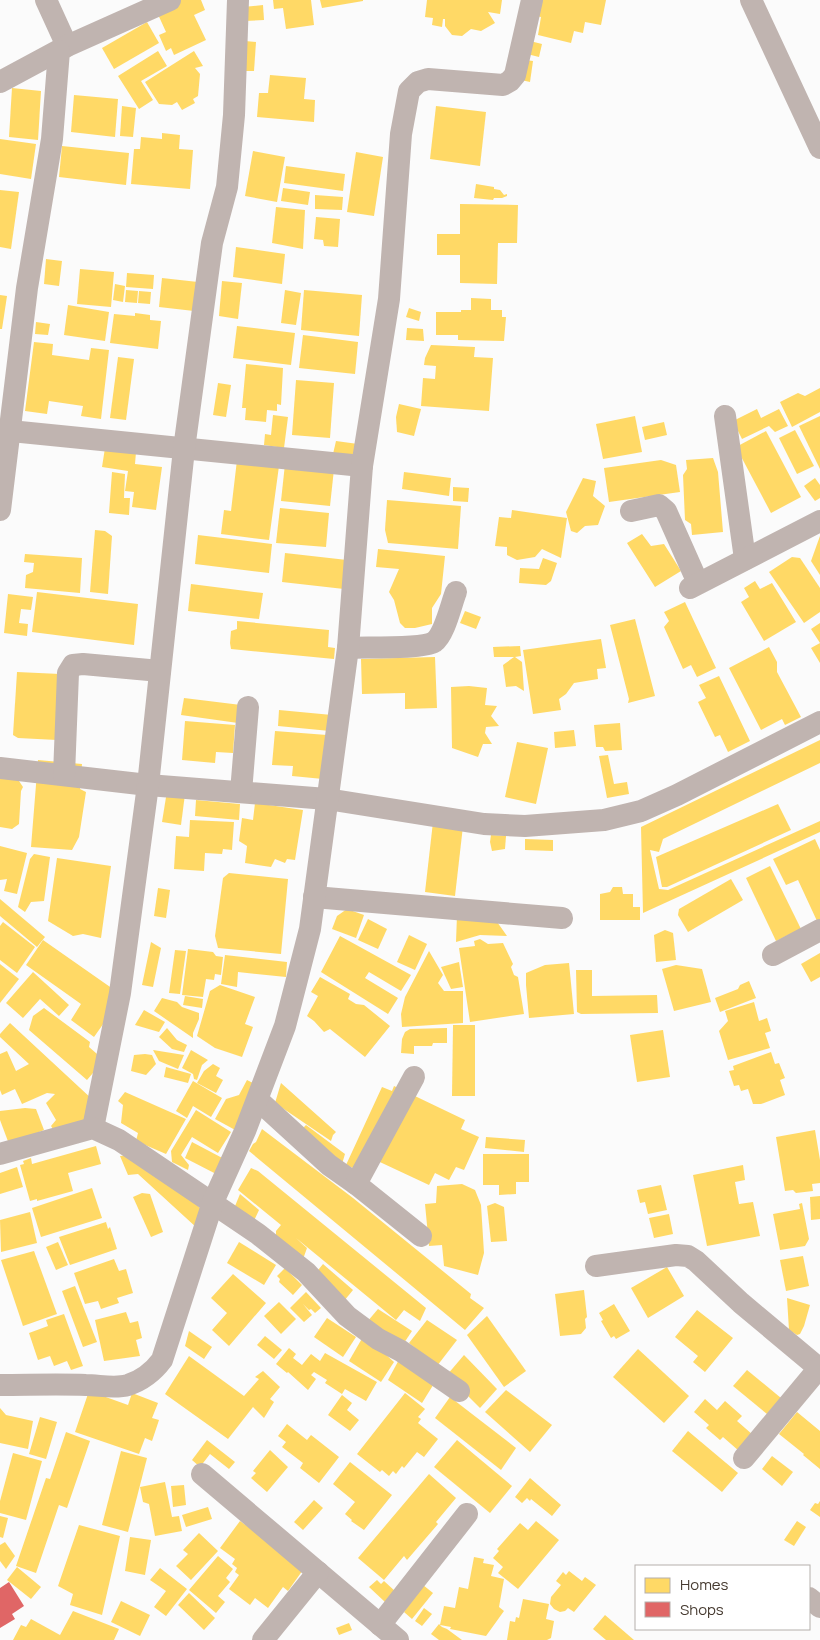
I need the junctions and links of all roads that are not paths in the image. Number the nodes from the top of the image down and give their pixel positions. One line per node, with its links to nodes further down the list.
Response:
1 (46, 0): 6 (street)
2 (170, 0): 6 (street)
3 (238, 0): 11 (street)
4 (532, 0): 12 (street)
5 (751, 0): 8 (street)
6 (63, 49): 7 (street); 10 (street)
7 (0, 82)
8 (820, 148)
9 (725, 416): 16 (street)
10 (5, 431): 11 (street); 13 (street)
11 (184, 449): 12 (street); 19 (street)
12 (362, 466): 18 (street)
13 (0, 510)
14 (631, 511): 16 (street)
15 (820, 521): 16 (street)
16 (745, 559)
17 (456, 592): 18 (street)
18 (348, 648): 26 (street)
19 (160, 671): 23 (street); 24 (street)
20 (248, 707): 25 (street)
21 (820, 722): 26 (street)
22 (0, 768): 23 (street)
23 (64, 775): 24 (street)
24 (148, 785): 25 (street); 33 (street)
25 (241, 792): 26 (street)
26 (327, 799): 27 (street)
27 (314, 896): 28 (street); 32 (street)
28 (562, 918)
29 (820, 930): 30 (street)
30 (773, 955)
31 (414, 1077): 35 (street)
32 (258, 1100): 35 (street); 36 (street)
33 (93, 1128): 34 (street); 36 (street)
34 (0, 1154)
35 (356, 1184): 37 (street)
36 (213, 1202): 40 (street); 41 (street)
37 (421, 1236)
38 (596, 1266): 39 (street)
39 (820, 1368): 42 (street)
40 (0, 1386)
41 (459, 1391)
42 (744, 1458)
43 (202, 1474): 45 (street)
44 (467, 1514): 48 (street)
45 (318, 1572): 48 (street); 49 (street)
46 (810, 1599): 47 (street)
47 (820, 1607)
48 (380, 1625): 50 (street)
49 (263, 1640)
50 (398, 1640)

